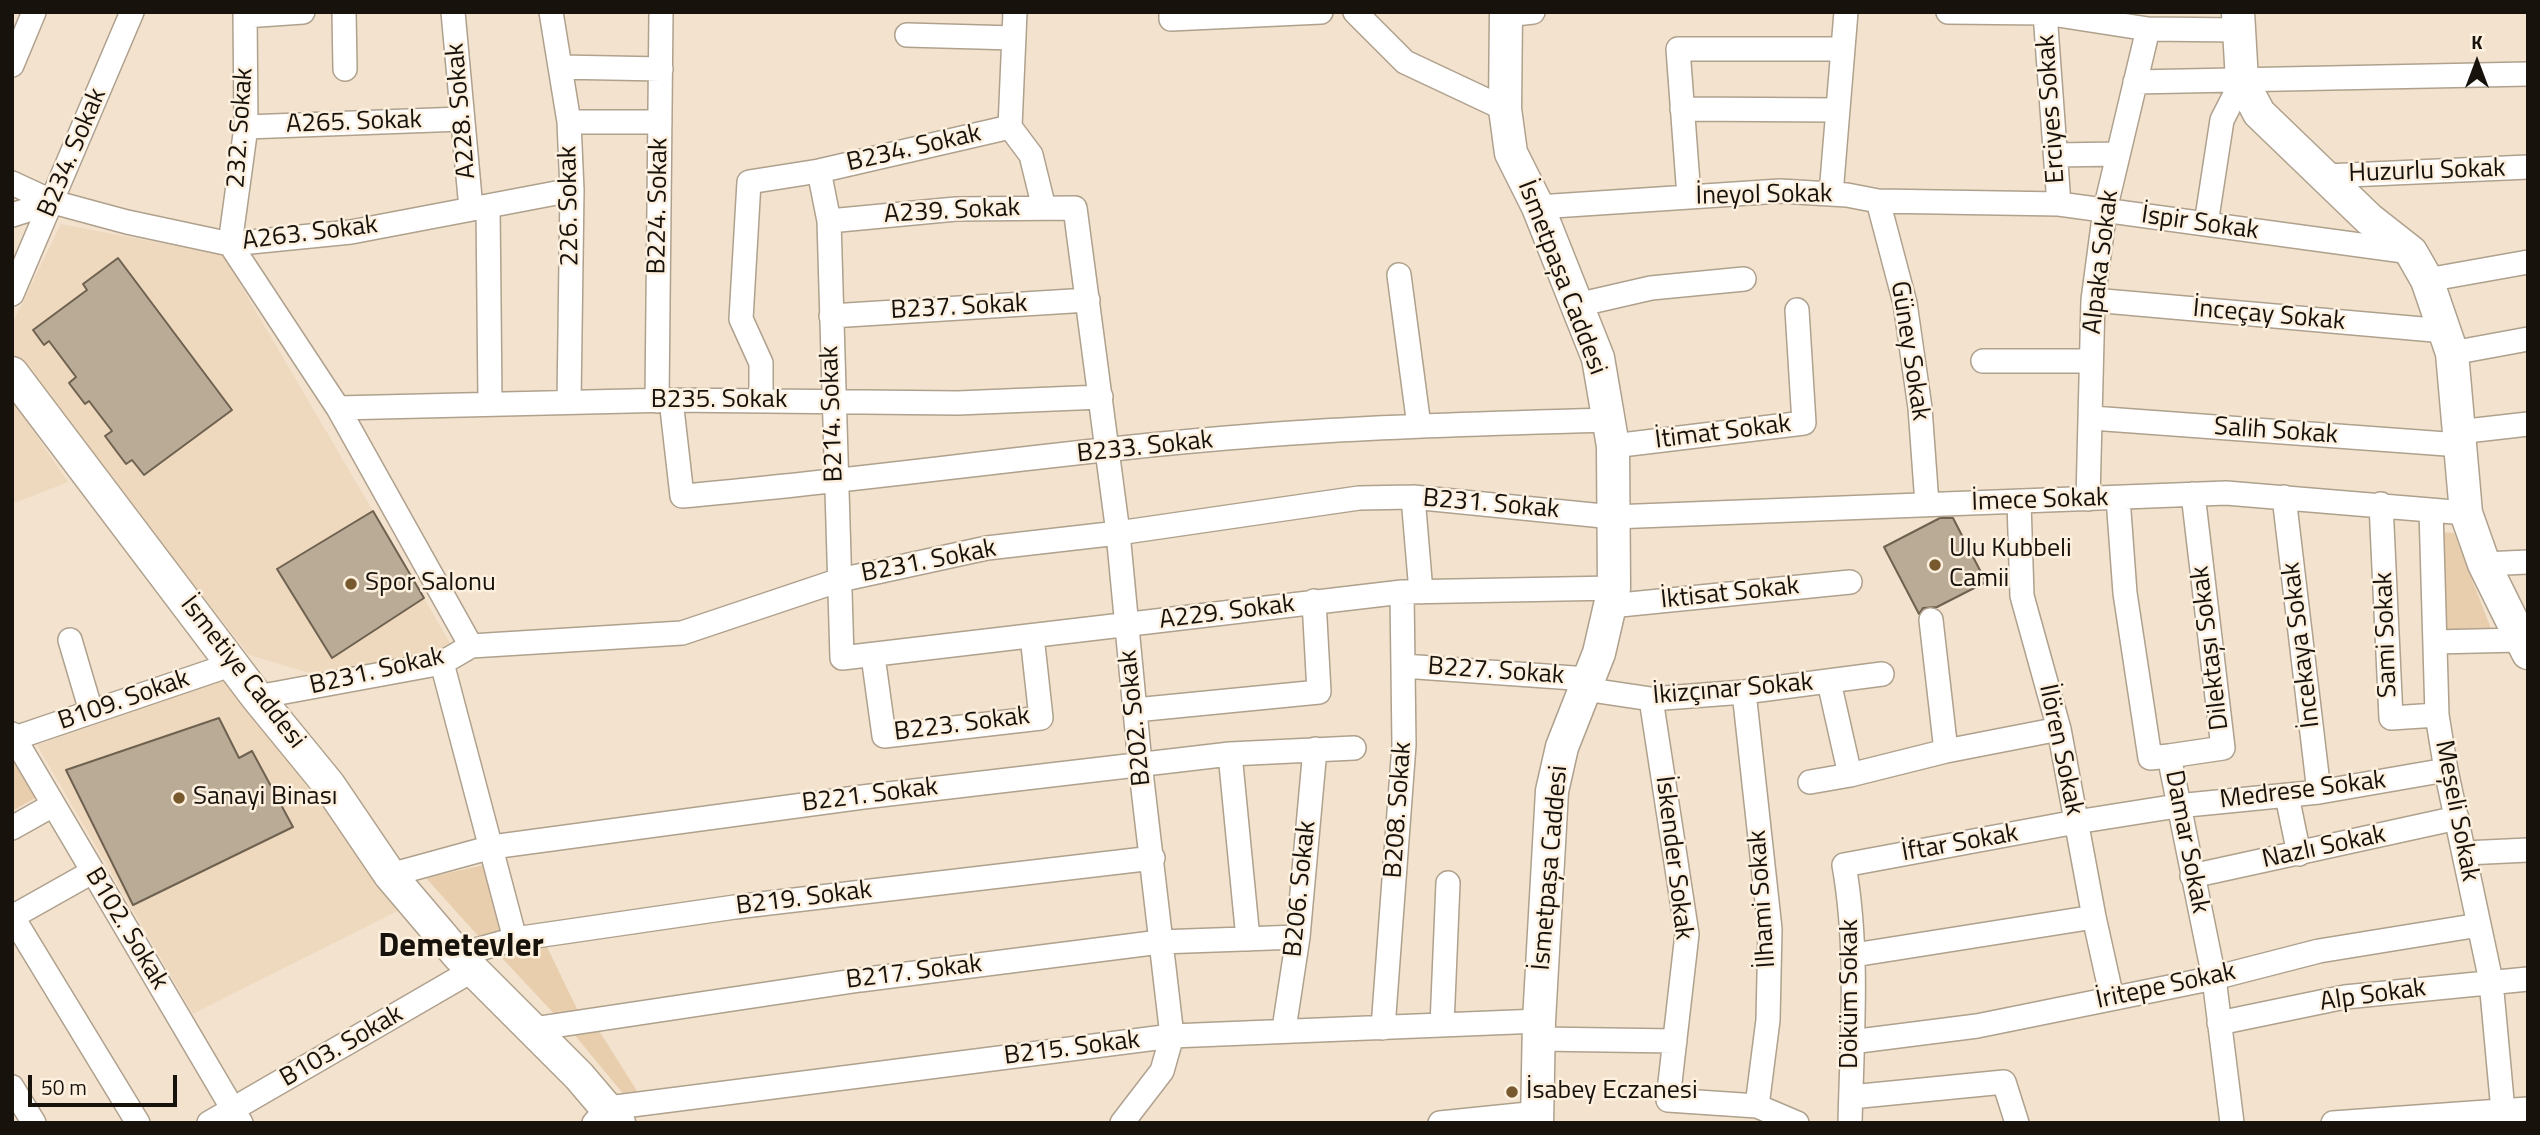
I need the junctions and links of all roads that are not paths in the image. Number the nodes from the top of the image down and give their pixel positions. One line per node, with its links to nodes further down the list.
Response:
1 (34, 12): 22 (street)
2 (132, 12): 48 (street, B234. Sokak)
3 (303, 12): 16 (street)
4 (344, 12): 24 (street)
5 (453, 12): 32 (street, A228. Sokak)
6 (551, 12): 23 (street, 226. Sokak)
7 (661, 12): 25 (street, B224. Sokak)
8 (1015, 12): 20 (street)
9 (1171, 12): 10 (street)
10 (1321, 12)
11 (1355, 12): 30 (street)
12 (1846, 12): 21 (street)
13 (1948, 12): 15 (street)
14 (1515, 13): 30 (main road, İsmetpaşa Caddesi)
15 (2045, 13): 18 (street); 38 (street, Erciyes Sokak)
16 (245, 14): 35 (street, 232. Sokak)
17 (2238, 21): 18 (street); 27 (main road)
18 (2148, 29): 28 (street, Alpaka Sokak)
19 (906, 35): 20 (street)
20 (1014, 38): 36 (street)
21 (1843, 49): 29 (street); 31 (street)
22 (12, 65)
23 (561, 67): 25 (street); 33 (street, 226. Sokak)
24 (345, 69)
25 (661, 69): 34 (street, B224. Sokak)
26 (2528, 74): 27 (street)
27 (2242, 81): 28 (street); 41 (main road); 57 (street)
28 (2135, 82): 37 (street, Alpaka Sokak)
29 (1682, 108): 31 (street); 45 (street)
30 (1504, 109): 51 (main road, İsmetpaşa Caddesi)
31 (1838, 110): 44 (street)
32 (462, 119): 35 (street, A265. Sokak); 50 (street, A228. Sokak)
33 (569, 122): 34 (street); 43 (street, 226. Sokak)
34 (660, 122): 76 (street, B224. Sokak)
35 (246, 127): 58 (street, 232. Sokak)
36 (1010, 127): 40 (street, B234. Sokak); 52 (street)
37 (2118, 154): 38 (street); 54 (street, Alpaka Sokak)
38 (2056, 155): 49 (street, Erciyes Sokak)
39 (2528, 167): 41 (street, Huzurlu Sokak)
40 (819, 172): 56 (street, B214. Sokak); 77 (street, B234. Sokak)
41 (2326, 176): 59 (main road)
42 (12, 183): 48 (street, A263. Sokak)
43 (572, 190): 50 (street, A263. Sokak); 79 (street, 226. Sokak)
44 (1831, 194): 45 (street, İneyol Sokak); 46 (street, İneyol Sokak)
45 (1689, 197): 51 (street, İneyol Sokak)
46 (1878, 201): 47 (street, İneyol Sokak); 96 (street, Güney Sokak)
47 (1990, 201): 49 (street, İspir Sokak)
48 (52, 202): 55 (street); 58 (street, A263. Sokak); 64 (street, B234. Sokak)
49 (2059, 204): 54 (street, İspir Sokak)
50 (480, 207): 58 (street, A263. Sokak); 78 (street, A228. Sokak)
51 (1538, 207): 67 (main road, İsmetpaşa Caddesi)
52 (1044, 208): 53 (street, A239. Sokak); 56 (street, A239. Sokak)
53 (1076, 208): 65 (street, B202. Sokak)
54 (2105, 210): 57 (street, İspir Sokak); 66 (street, Alpaka Sokak)
55 (12, 215)
56 (828, 221): 69 (street, B214. Sokak)
57 (2206, 225): 59 (street, İspir Sokak)
58 (230, 244): 81 (street)
59 (2411, 253): 63 (main road)
60 (2528, 262): 63 (street)
61 (1399, 275): 84 (street)
62 (1744, 279): 67 (street)
63 (2427, 280): 71 (main road)
64 (12, 294)
65 (1088, 300): 69 (street, B237. Sokak); 75 (street, B202. Sokak)
66 (2093, 300): 71 (street, İnceçay Sokak); 73 (street, Alpaka Sokak)
67 (1577, 305): 85 (main road, İsmetpaşa Caddesi)
68 (1797, 310): 85 (street, İtimat Sokak)
69 (831, 316): 80 (street, B214. Sokak)
70 (2528, 339): 71 (street, İnceçay Sokak)
71 (2449, 342): 86 (main road)
72 (1983, 361): 73 (street)
73 (2091, 361): 82 (street, Alpaka Sokak)
74 (12, 373): 119 (main road, İsmetiye Caddesi)
75 (1101, 397): 80 (street, B235. Sokak); 87 (street, B202. Sokak)
76 (664, 400): 77 (street, B235. Sokak); 79 (street, B235. Sokak); 90 (street, B224. Sokak)
77 (761, 401): 80 (street, B235. Sokak)
78 (490, 402): 79 (street, B235. Sokak); 81 (street, B235. Sokak)
79 (569, 402)
80 (832, 402): 88 (street, B214. Sokak)
81 (338, 408): 114 (street)
82 (2092, 418): 86 (street, Salih Sokak); 94 (street, Alpaka Sokak)
83 (2528, 424): 86 (street, Salih Sokak)
84 (1419, 426): 85 (street, B233. Sokak); 87 (street, B233. Sokak)
85 (1611, 433): 100 (main road, İsmetpaşa Caddesi)
86 (2459, 439): 99 (main road)
87 (1107, 451): 88 (street, B233. Sokak); 101 (street, B202. Sokak)
88 (834, 483): 90 (street, B233. Sokak); 104 (street, B214. Sokak)
89 (2193, 494): 91 (street, İmece Sokak); 93 (street, İmece Sokak); 136 (street, Dilektaşı Sokak)
90 (682, 496)
91 (2284, 497): 97 (street, İmece Sokak); 141 (street, İncekaya Sokak)
92 (1413, 498): 100 (street, B231. Sokak); 101 (street, B231. Sokak); 106 (street, B208. Sokak)
93 (2118, 498): 94 (street, İmece Sokak); 136 (street, Damar Sokak)
94 (2088, 499): 95 (street, İmece Sokak)
95 (2019, 502): 96 (street, İmece Sokak); 130 (street, İlören Sokak)
96 (1927, 504): 100 (street, İmece Sokak)
97 (2381, 504): 98 (street, İmece Sokak); 129 (street, Sami Sokak)
98 (2431, 510): 99 (street, İmece Sokak); 113 (street, Meşeli Sokak)
99 (2466, 513): 103 (main road)
100 (1613, 517): 107 (main road, İsmetpaşa Caddesi)
101 (1118, 533): 104 (street, B231. Sokak); 110 (street, B202. Sokak)
102 (2528, 562): 103 (street)
103 (2484, 564): 115 (main road)
104 (840, 580): 114 (street, B231. Sokak); 117 (street, B214. Sokak)
105 (1850, 582): 107 (street, İktisat Sokak)
106 (1411, 592): 107 (street, A229. Sokak); 108 (street, A229. Sokak); 120 (street, B208. Sokak)
107 (1612, 597): 123 (main road, İsmetpaşa Caddesi)
108 (1314, 601): 110 (street, A229. Sokak); 128 (street)
109 (1931, 620): 134 (street)
110 (1126, 626): 111 (street, A229. Sokak); 128 (street, B202. Sokak)
111 (1032, 636): 116 (street, A229. Sokak); 116 (street, B223. Sokak)
112 (70, 640): 127 (street)
113 (2435, 642): 115 (street); 129 (street, Meşeli Sokak)
114 (471, 646): 118 (street, B231. Sokak)
115 (2523, 646)
116 (873, 656): 117 (street, A229. Sokak)
117 (842, 658)
118 (442, 663): 125 (street, B231. Sokak); 148 (street)
119 (233, 664): 125 (main road, İsmetiye Caddesi); 127 (street, B109. Sokak)
120 (1403, 666): 123 (street, B227. Sokak); 173 (street, B208. Sokak)
121 (1882, 674): 122 (street, İkizçınar Sokak)
122 (1829, 682): 124 (street, İkizçınar Sokak); 139 (street)
123 (1586, 684): 126 (street, İkizçınar Sokak); 176 (main road, İsmetpaşa Caddesi)
124 (1744, 692): 126 (street, İkizçınar Sokak); 182 (street, İlhami Sokak)
125 (257, 697): 155 (main road, İsmetiye Caddesi)
126 (1651, 699): 178 (street, İskender Sokak)
127 (91, 710): 131 (street, B109. Sokak)
128 (1135, 710): 137 (street, B202. Sokak)
129 (2437, 715): 138 (street, Meşeli Sokak)
130 (2059, 729): 134 (street); 146 (street, İlören Sokak)
131 (13, 736): 143 (street, B102. Sokak)
132 (1354, 748): 133 (street, B221. Sokak)
133 (1315, 749): 135 (street, B221. Sokak); 161 (street, B206. Sokak)
134 (1946, 751): 139 (street)
135 (1230, 754): 137 (street, B221. Sokak); 163 (street)
136 (2169, 756): 144 (street, Damar Sokak)
137 (1140, 763): 148 (street, B221. Sokak); 152 (street, B202. Sokak)
138 (2446, 770): 141 (street, Medrese Sokak); 145 (street, Meşeli Sokak)
139 (1850, 775): 140 (street)
140 (1810, 782)
141 (2319, 792): 142 (street, Medrese Sokak)
142 (2287, 796): 144 (street, Medrese Sokak); 151 (street)
143 (53, 805): 147 (street); 154 (street, B102. Sokak)
144 (2177, 806): 146 (street, Medrese Sokak); 156 (street, Damar Sokak)
145 (2457, 818): 150 (street, Meşeli Sokak); 151 (street, Nazlı Sokak)
146 (2076, 822): 153 (street, İftar Sokak); 159 (street, İlören Sokak)
147 (12, 828)
148 (492, 847): 155 (street, B221. Sokak); 162 (street)
149 (2528, 850): 150 (street)
150 (2465, 853): 160 (street, Meşeli Sokak)
151 (2299, 854): 156 (street, Nazlı Sokak)
152 (1153, 858): 162 (street, B219. Sokak); 164 (street, B202. Sokak)
153 (1844, 865): 165 (street, Döküm Sokak)
154 (92, 872): 158 (street); 185 (street, B102. Sokak)
155 (390, 875): 166 (main road, İsmetiye Caddesi)
156 (2192, 876): 167 (street, Damar Sokak)
157 (1448, 883): 172 (street)
158 (12, 916): 189 (street)
159 (2094, 917): 165 (street); 170 (street, İlören Sokak)
160 (2479, 925): 167 (street, İritepe Sokak); 169 (street, Meşeli Sokak)
161 (1298, 937): 163 (street, B217. Sokak); 175 (street, B206. Sokak)
162 (515, 939): 166 (street, B219. Sokak)
163 (1248, 939): 164 (street, B217. Sokak)
164 (1160, 942): 174 (street, B217. Sokak); 177 (street, B202. Sokak)
165 (1854, 955): 179 (street, Döküm Sokak)
166 (466, 963): 174 (main road, İsmetiye Caddesi); 185 (street, B103. Sokak)
167 (2214, 978): 170 (street, İritepe Sokak); 171 (street, Damar Sokak)
168 (2528, 979): 169 (street, Alp Sokak)
169 (2491, 981): 171 (street, Alp Sokak); 184 (street, Meşeli Sokak)
170 (2112, 998): 179 (street, İritepe Sokak)
171 (2219, 1023): 196 (street, Damar Sokak)
172 (1442, 1025): 173 (street, B215. Sokak); 176 (street, B215. Sokak)
173 (1383, 1028): 175 (street, B215. Sokak)
174 (533, 1029): 186 (main road, İsmetiye Caddesi)
175 (1284, 1029): 177 (street, B215. Sokak)
176 (1539, 1030): 178 (street, B215. Sokak); 187 (main road, İsmetpaşa Caddesi)
177 (1172, 1036): 186 (street, B215. Sokak); 191 (street, B202. Sokak)
178 (1675, 1041): 182 (street, İskender Sokak)
179 (1851, 1042): 181 (street, Döküm Sokak)
180 (12, 1087): 188 (street)
181 (1851, 1097): 194 (street, Döküm Sokak); 195 (street)
182 (1757, 1106): 193 (street)
183 (2528, 1109): 184 (street)
184 (2503, 1111): 197 (street)
185 (237, 1117): 190 (street, B103. Sokak)
186 (607, 1118)
187 (1538, 1118): 192 (street)
188 (34, 1123)
189 (138, 1123)
190 (209, 1123)
191 (1122, 1123)
192 (1440, 1123)
193 (1797, 1123)
194 (1850, 1123)
195 (2017, 1123)
196 (2232, 1123)
197 (2333, 1123)

